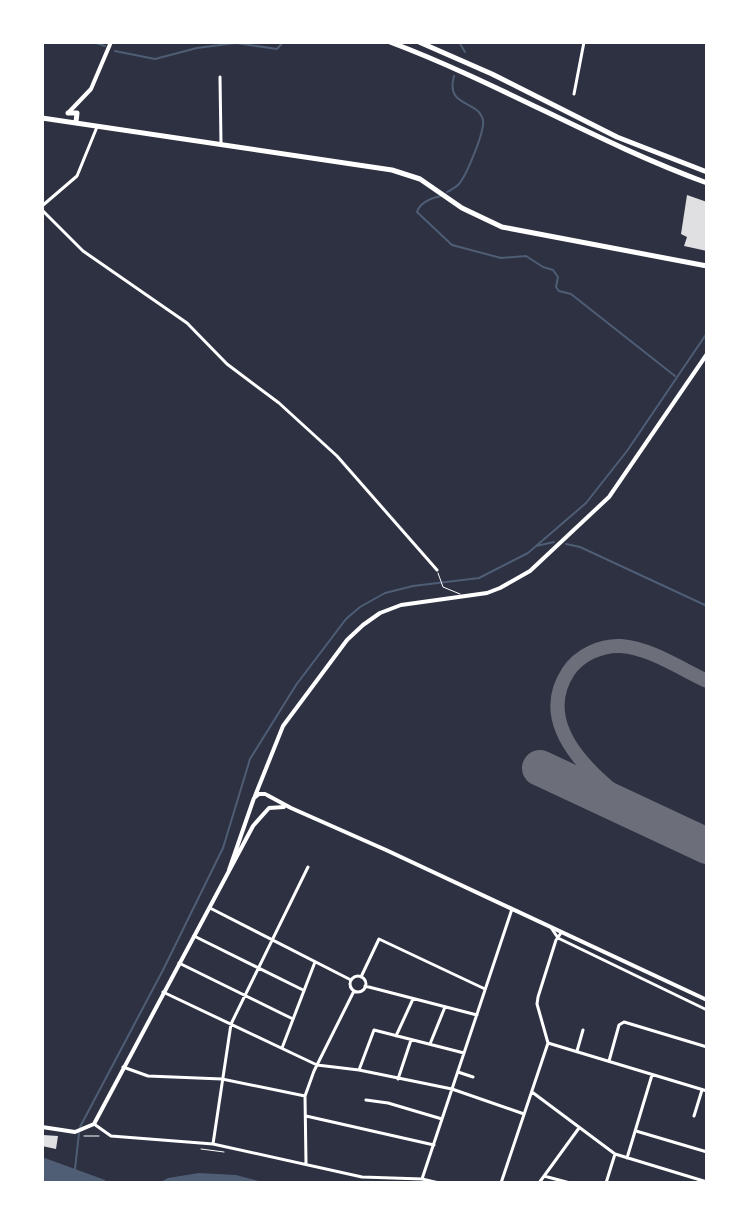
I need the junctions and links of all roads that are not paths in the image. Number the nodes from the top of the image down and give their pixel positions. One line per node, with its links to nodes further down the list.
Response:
1 (111, 42): 7 (main road)
2 (390, 42): 15 (main road)
3 (419, 42): 14 (main road)
4 (584, 42): 6 (street)
5 (220, 77): 13 (street)
6 (574, 94)
7 (79, 103): 8 (main road); 9 (main road)
8 (77, 113): 9 (main road); 11 (main road)
9 (68, 115): 10 (main road); 11 (main road)
10 (42, 118)
11 (76, 122): 12 (main road)
12 (97, 127): 13 (main road); 16 (street)
13 (221, 144): 17 (main road)
14 (707, 172)
15 (707, 183)
16 (42, 208): 19 (street)
17 (707, 266)
18 (707, 354): 20 (main road)
19 (437, 570): 20 (lane)
20 (472, 597): 21 (main road)
21 (261, 778): 22 (main road); 23 (main road)
22 (266, 794): 23 (main road); 24 (main road); 25 (main road)
23 (254, 799): 25 (main road); 27 (main road)
24 (291, 808): 25 (main road); 29 (main road)
25 (267, 809): 27 (main road)
26 (308, 867): 34 (street)
27 (226, 879): 28 (main road)
28 (210, 908): 32 (main road); 34 (street)
29 (512, 908): 30 (main road); 41 (street)
30 (547, 924): 31 (main road); 33 (street)
31 (563, 932): 33 (street); 47 (main road)
32 (194, 936): 36 (main road); 37 (street)
33 (558, 938): 49 (street); 56 (street)
34 (272, 939): 35 (street); 37 (street)
35 (315, 961): 39 (street); 42 (street)
36 (179, 963): 44 (main road); 45 (street)
37 (258, 968): 42 (street); 45 (street)
38 (361, 977): 39 (street); 40 (street); 41 (street)
39 (351, 980): 43 (street)
40 (365, 986): 43 (street); 46 (street)
41 (485, 989): 50 (street)
42 (303, 990): 51 (street)
43 (354, 991): 63 (street)
44 (163, 992): 52 (street); 64 (main road)
45 (244, 995): 51 (street); 52 (street)
46 (413, 999): 48 (street); 54 (street)
47 (707, 1000)
48 (445, 1007): 50 (street); 57 (street)
49 (707, 1010)
50 (477, 1015): 61 (street)
51 (293, 1019): 59 (street)
52 (231, 1024): 59 (street); 69 (street)
53 (583, 1030): 60 (street)
54 (396, 1036): 55 (street); 65 (street)
55 (411, 1039): 57 (street); 70 (street)
56 (548, 1043): 60 (street); 73 (street)
57 (430, 1044): 61 (street)
58 (707, 1047): 62 (street)
59 (282, 1048): 63 (street)
60 (577, 1051): 62 (street)
61 (464, 1053): 66 (street)
62 (609, 1061): 67 (street)
63 (317, 1065): 65 (street); 74 (street)
64 (123, 1067): 69 (street); 80 (main road)
65 (359, 1070): 70 (street)
66 (458, 1072): 68 (street); 71 (street)
67 (652, 1075): 72 (street); 83 (street)
68 (473, 1077)
69 (222, 1079): 74 (street); 84 (street)
70 (398, 1079): 71 (street)
71 (452, 1089): 76 (street); 79 (street)
72 (704, 1090): 78 (street)
73 (532, 1092): 76 (street); 82 (street)
74 (305, 1096): 77 (street)
75 (366, 1100): 79 (street)
76 (524, 1114): 95 (street)
77 (306, 1116): 85 (street); 89 (street)
78 (694, 1116)
79 (442, 1119): 85 (street)
80 (94, 1124): 81 (main road); 84 (street)
81 (42, 1127)
82 (579, 1127): 87 (street); 91 (street)
83 (636, 1131): 86 (street); 88 (street)
84 (213, 1144): 89 (street)
85 (434, 1145): 92 (street)
86 (707, 1152)
87 (615, 1154): 88 (street); 98 (street)
88 (627, 1158): 90 (street)
89 (306, 1163): 92 (street)
90 (681, 1174): 93 (street); 99 (street)
91 (544, 1176): 96 (street); 97 (street)
92 (422, 1179): 94 (street)
93 (707, 1182)
94 (439, 1183)
95 (501, 1183)
96 (539, 1183)
97 (570, 1183)
98 (606, 1183)
99 (678, 1183)

